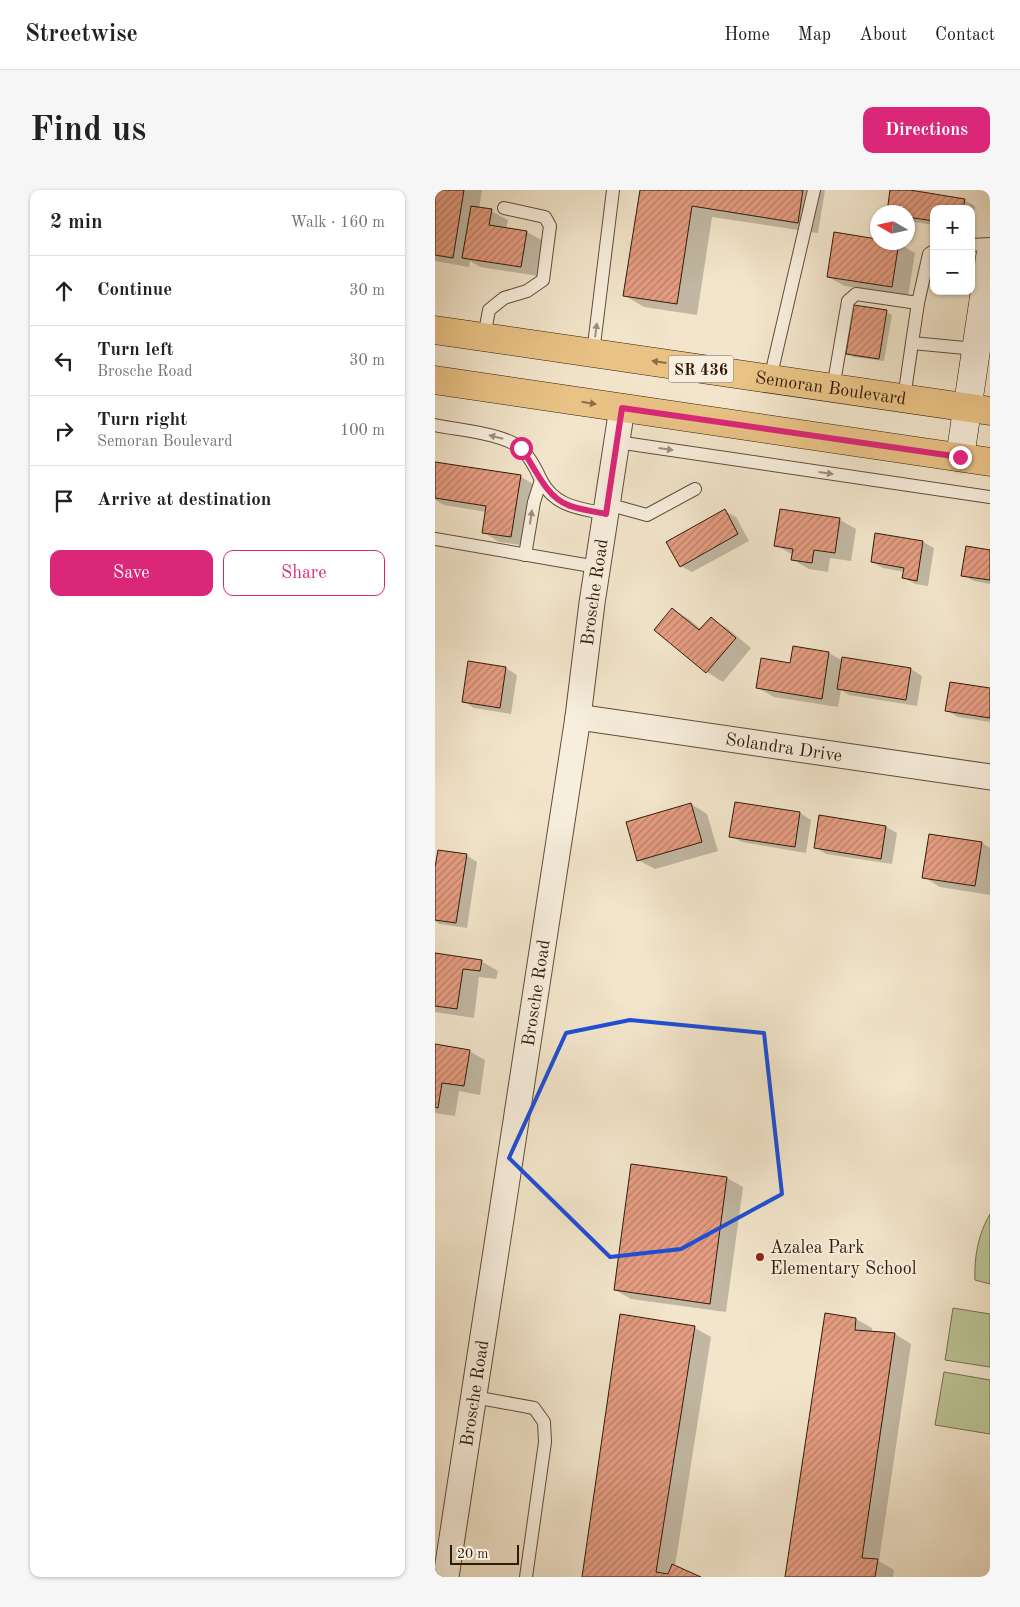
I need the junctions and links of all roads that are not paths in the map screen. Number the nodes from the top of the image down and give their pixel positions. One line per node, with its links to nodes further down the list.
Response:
1 (613, 190): 13 (lane, one-way to 1)
2 (814, 190): 14 (lane)
3 (504, 208): 10 (lane)
4 (990, 244): 5 (lane)
5 (975, 245)
6 (930, 253): 8 (lane)
7 (990, 257): 12 (street)
8 (918, 302): 11 (lane); 16 (lane)
9 (435, 330): 10 (main road, Semoran Boulevard / SR 436)
10 (484, 337): 13 (main road, Semoran Boulevard / SR 436)
11 (912, 343): 12 (lane); 17 (lane)
12 (976, 349): 19 (street)
13 (593, 353): 14 (main road, Semoran Boulevard / SR 436, one-way to 13)
14 (770, 379): 16 (main road, Semoran Boulevard / SR 436)
15 (435, 380): 18 (main road, one-way to 18)
16 (833, 388): 17 (main road, Semoran Boulevard / SR 436)
17 (904, 398): 19 (main road, Semoran Boulevard / SR 436)
18 (622, 408): 21 (street, Brosche Road); 22 (main road)
19 (978, 409): 22 (street)
20 (435, 426): 24 (lane, one-way to 20)
21 (617, 442): 26 (lane, one-way to 26); 27 (street, Brosche Road)
22 (960, 457): 23 (main road)
23 (990, 462)
24 (541, 480): 27 (lane); 29 (lane, one-way to 24)
25 (695, 489): 27 (lane)
26 (990, 497)
27 (607, 509): 30 (street, Brosche Road)
28 (435, 539): 29 (lane)
29 (525, 555): 30 (lane)
30 (597, 567): 31 (street, Brosche Road)
31 (578, 717): 32 (street, Solandra Drive); 33 (street, Brosche Road)
32 (990, 777)
33 (474, 1397): 34 (street, Brosche Road); 35 (lane)
34 (446, 1577)
35 (526, 1577)

